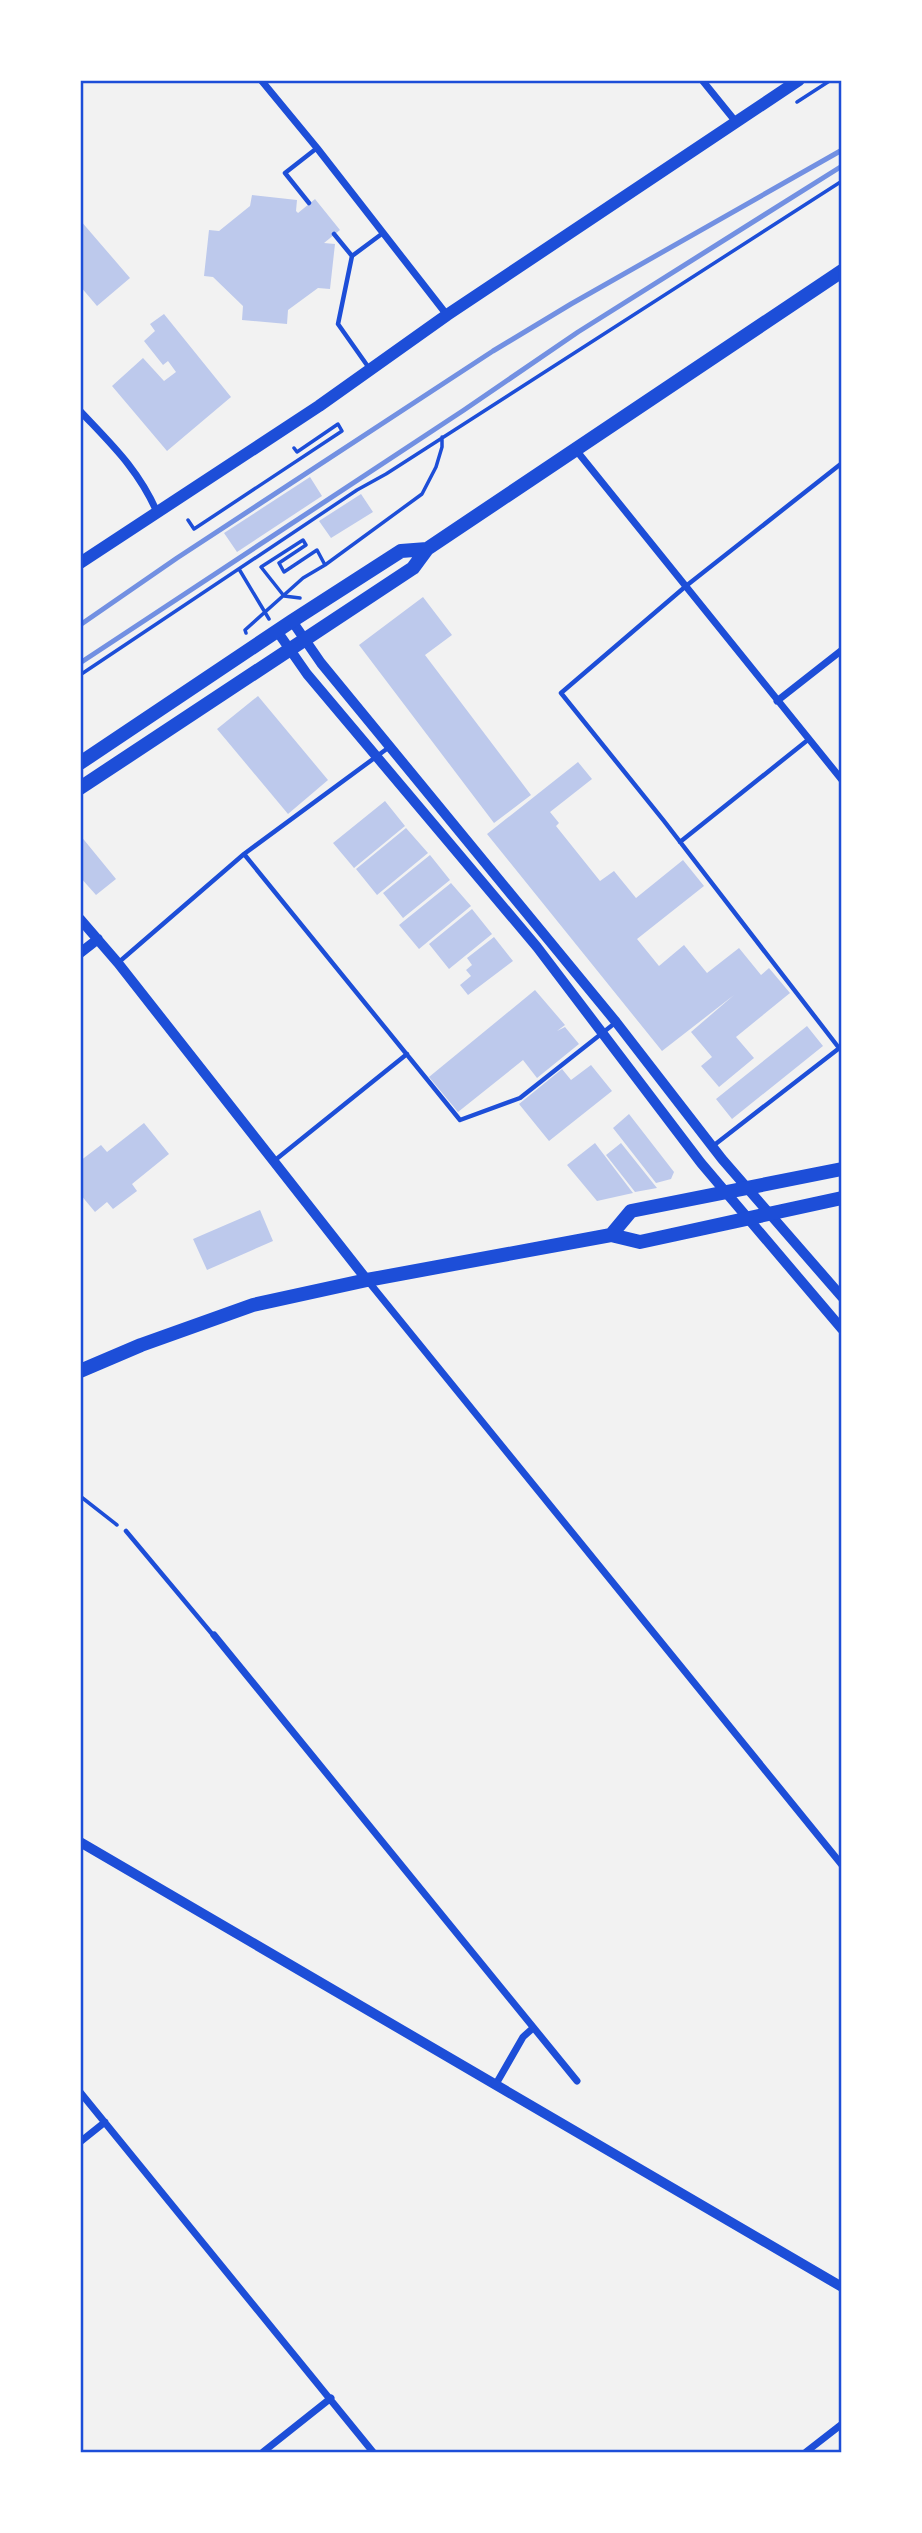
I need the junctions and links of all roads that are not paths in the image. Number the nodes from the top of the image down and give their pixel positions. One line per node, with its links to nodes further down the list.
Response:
1 (261, 80): 5 (street)
2 (702, 80): 4 (street)
3 (799, 80): 4 (main road)
4 (736, 123): 11 (main road)
5 (317, 148): 6 (lane); 7 (street)
6 (309, 204)
7 (383, 233): 9 (lane); 11 (street)
8 (334, 234): 9 (lane)
9 (352, 256): 12 (lane)
10 (842, 271): 14 (main road)
11 (446, 315): 12 (main road)
12 (369, 369): 16 (main road)
13 (80, 411): 16 (street)
14 (576, 449): 17 (main road); 19 (street)
15 (842, 463): 19 (lane)
16 (157, 512): 18 (main road)
17 (427, 549): 20 (main road); 22 (main road)
18 (80, 563)
19 (686, 586): 25 (street); 32 (lane)
20 (292, 621): 21 (main road); 22 (street)
21 (276, 631): 23 (street); 29 (main road)
22 (304, 639): 23 (main road); 27 (street)
23 (289, 650): 28 (street); 31 (main road)
24 (842, 650): 25 (street)
25 (777, 702): 26 (street)
26 (809, 740): 30 (street); 32 (lane)
27 (389, 747): 28 (lane); 38 (street)
28 (376, 757): 33 (lane); 39 (street)
29 (80, 763)
30 (842, 780)
31 (80, 788)
32 (680, 842): 40 (lane)
33 (244, 855): 37 (lane); 41 (lane)
34 (80, 919): 35 (street)
35 (98, 939): 36 (street); 37 (street)
36 (80, 953)
37 (118, 963): 43 (street)
38 (616, 1022): 39 (lane); 42 (street)
39 (603, 1032): 41 (lane); 46 (street)
40 (840, 1047): 42 (lane)
41 (407, 1054): 43 (lane)
42 (713, 1146): 45 (street)
43 (273, 1162): 51 (street)
44 (842, 1168): 45 (main road)
45 (748, 1189): 46 (main road); 48 (street)
46 (726, 1193): 49 (street); 50 (main road)
47 (842, 1198): 48 (main road)
48 (771, 1214): 49 (main road); 52 (street)
49 (747, 1219): 50 (main road); 53 (street)
50 (611, 1235): 51 (main road)
51 (367, 1280): 54 (main road); 58 (street)
52 (842, 1297)
53 (842, 1329)
54 (80, 1371)
55 (126, 1531): 56 (lane)
56 (214, 1636): 59 (street)
57 (80, 1842): 61 (street)
58 (842, 1864)
59 (533, 2028): 60 (street); 61 (street)
60 (577, 2081)
61 (495, 2084): 65 (street)
62 (80, 2092): 63 (street)
63 (105, 2122): 64 (street); 66 (street)
64 (80, 2142)
65 (842, 2287)
66 (331, 2398): 68 (street); 69 (street)
67 (842, 2424): 70 (street)
68 (263, 2452)
69 (373, 2452)
70 (806, 2452)

